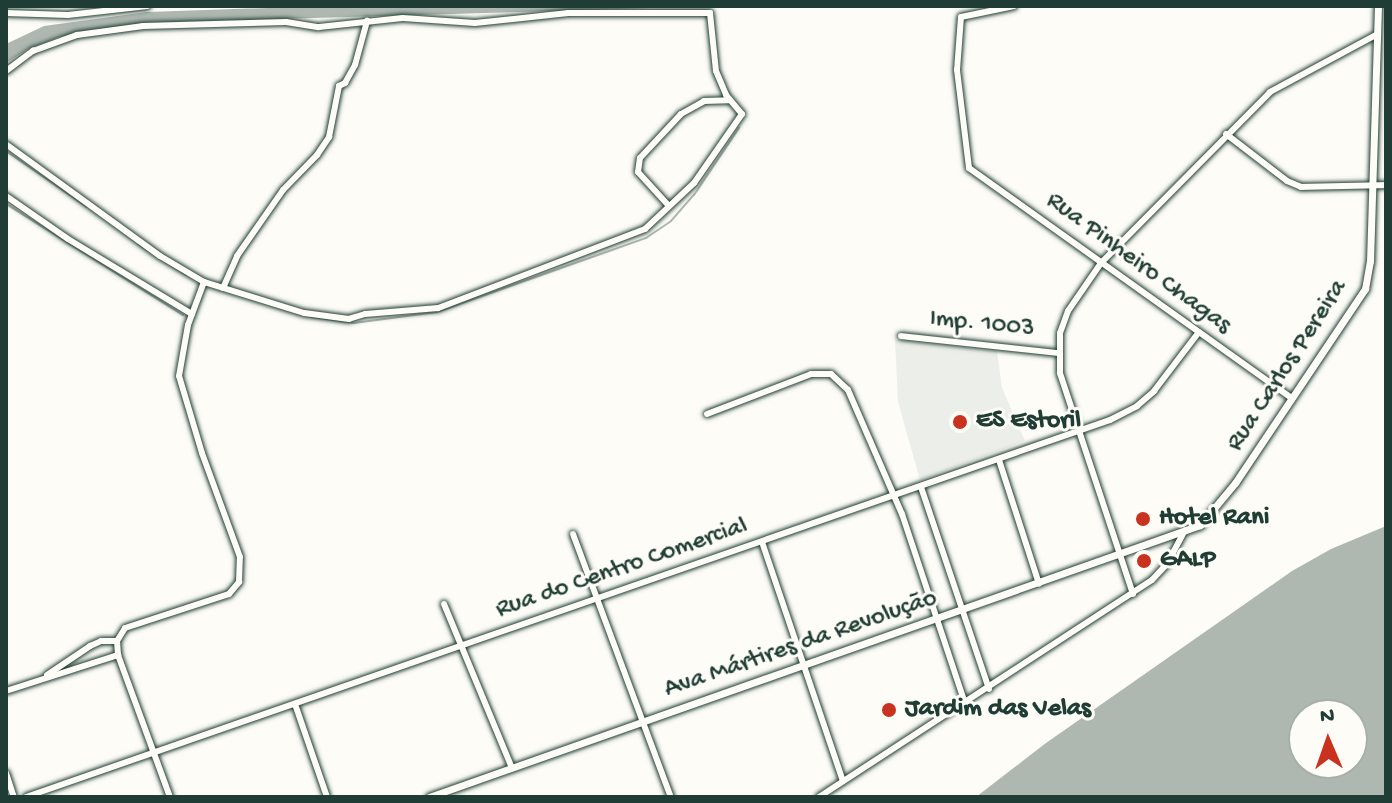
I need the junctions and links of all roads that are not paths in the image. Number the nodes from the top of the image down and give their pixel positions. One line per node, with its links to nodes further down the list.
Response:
1 (147, 6): 4 (street)
2 (1014, 6): 17 (street, Rua Pinheiro Chagas)
3 (1378, 6): 7 (street, Rua Carlos Pereira)
4 (6, 13)
5 (1386, 20): 7 (street)
6 (367, 21): 9 (street); 10 (street); 19 (street)
7 (1377, 25): 8 (street, Rua Carlos Pereira)
8 (1376, 35): 11 (street); 13 (street, Rua Carlos Pereira)
9 (6, 71)
10 (730, 100): 16 (street); 16 (street)
11 (1226, 134): 13 (street); 17 (street)
12 (6, 144): 18 (street)
13 (1373, 183): 14 (street); 24 (street, Rua Carlos Pereira)
14 (1386, 185)
15 (6, 196): 20 (street)
16 (669, 206): 19 (street)
17 (1101, 263): 21 (street, Rua Pinheiro Chagas); 23 (street)
18 (204, 282): 19 (street); 20 (street)
19 (223, 288)
20 (192, 314): 40 (street)
21 (1199, 332): 24 (street, Rua Pinheiro Chagas); 26 (street, Rua do Centro Comercial)
22 (901, 336): 23 (street, Imp. 1003)
23 (1058, 353): 26 (street)
24 (1290, 397): 30 (street, Rua Carlos Pereira)
25 (707, 414): 29 (street)
26 (1078, 432): 27 (street, Rua do Centro Comercial); 33 (street)
27 (999, 460): 28 (street, Rua do Centro Comercial); 34 (street)
28 (921, 487): 29 (street, Rua do Centro Comercial); 38 (street)
29 (893, 496): 32 (street, Rua do Centro Comercial); 39 (street)
30 (1185, 530): 33 (street, Ava Mártires da Revolução); 35 (street)
31 (573, 534): 36 (street)
32 (762, 542): 36 (street, Rua do Centro Comercial); 43 (street)
33 (1120, 555): 34 (street, Ava Mártires da Revolução); 35 (street)
34 (1039, 584): 38 (street, Ava Mártires da Revolução)
35 (1133, 594): 45 (street)
36 (599, 597): 41 (street, Rua do Centro Comercial); 49 (street)
37 (444, 604): 41 (street)
38 (961, 611): 39 (street, Ava Mártires da Revolução); 45 (street)
39 (937, 620): 43 (street, Ava Mártires da Revolução); 47 (street)
40 (117, 641): 42 (street); 44 (street)
41 (461, 645): 48 (street, Rua do Centro Comercial); 51 (street)
42 (118, 655): 44 (street); 50 (street)
43 (803, 666): 49 (street, Ava Mártires da Revolução); 53 (street)
44 (46, 677): 46 (street)
45 (989, 689): 47 (street)
46 (6, 691)
47 (965, 703): 53 (street)
48 (295, 704): 50 (street, Rua do Centro Comercial); 57 (street)
49 (642, 720): 51 (street, Ava Mártires da Revolução); 59 (street)
50 (154, 753): 55 (street, Rua do Centro Comercial); 56 (street)
51 (512, 768): 58 (street, Ava Mártires da Revolução)
52 (6, 773): 54 (street)
53 (843, 781): 60 (street)
54 (14, 797)
55 (26, 797)
56 (170, 797)
57 (327, 797)
58 (429, 797)
59 (671, 797)
60 (819, 797)

